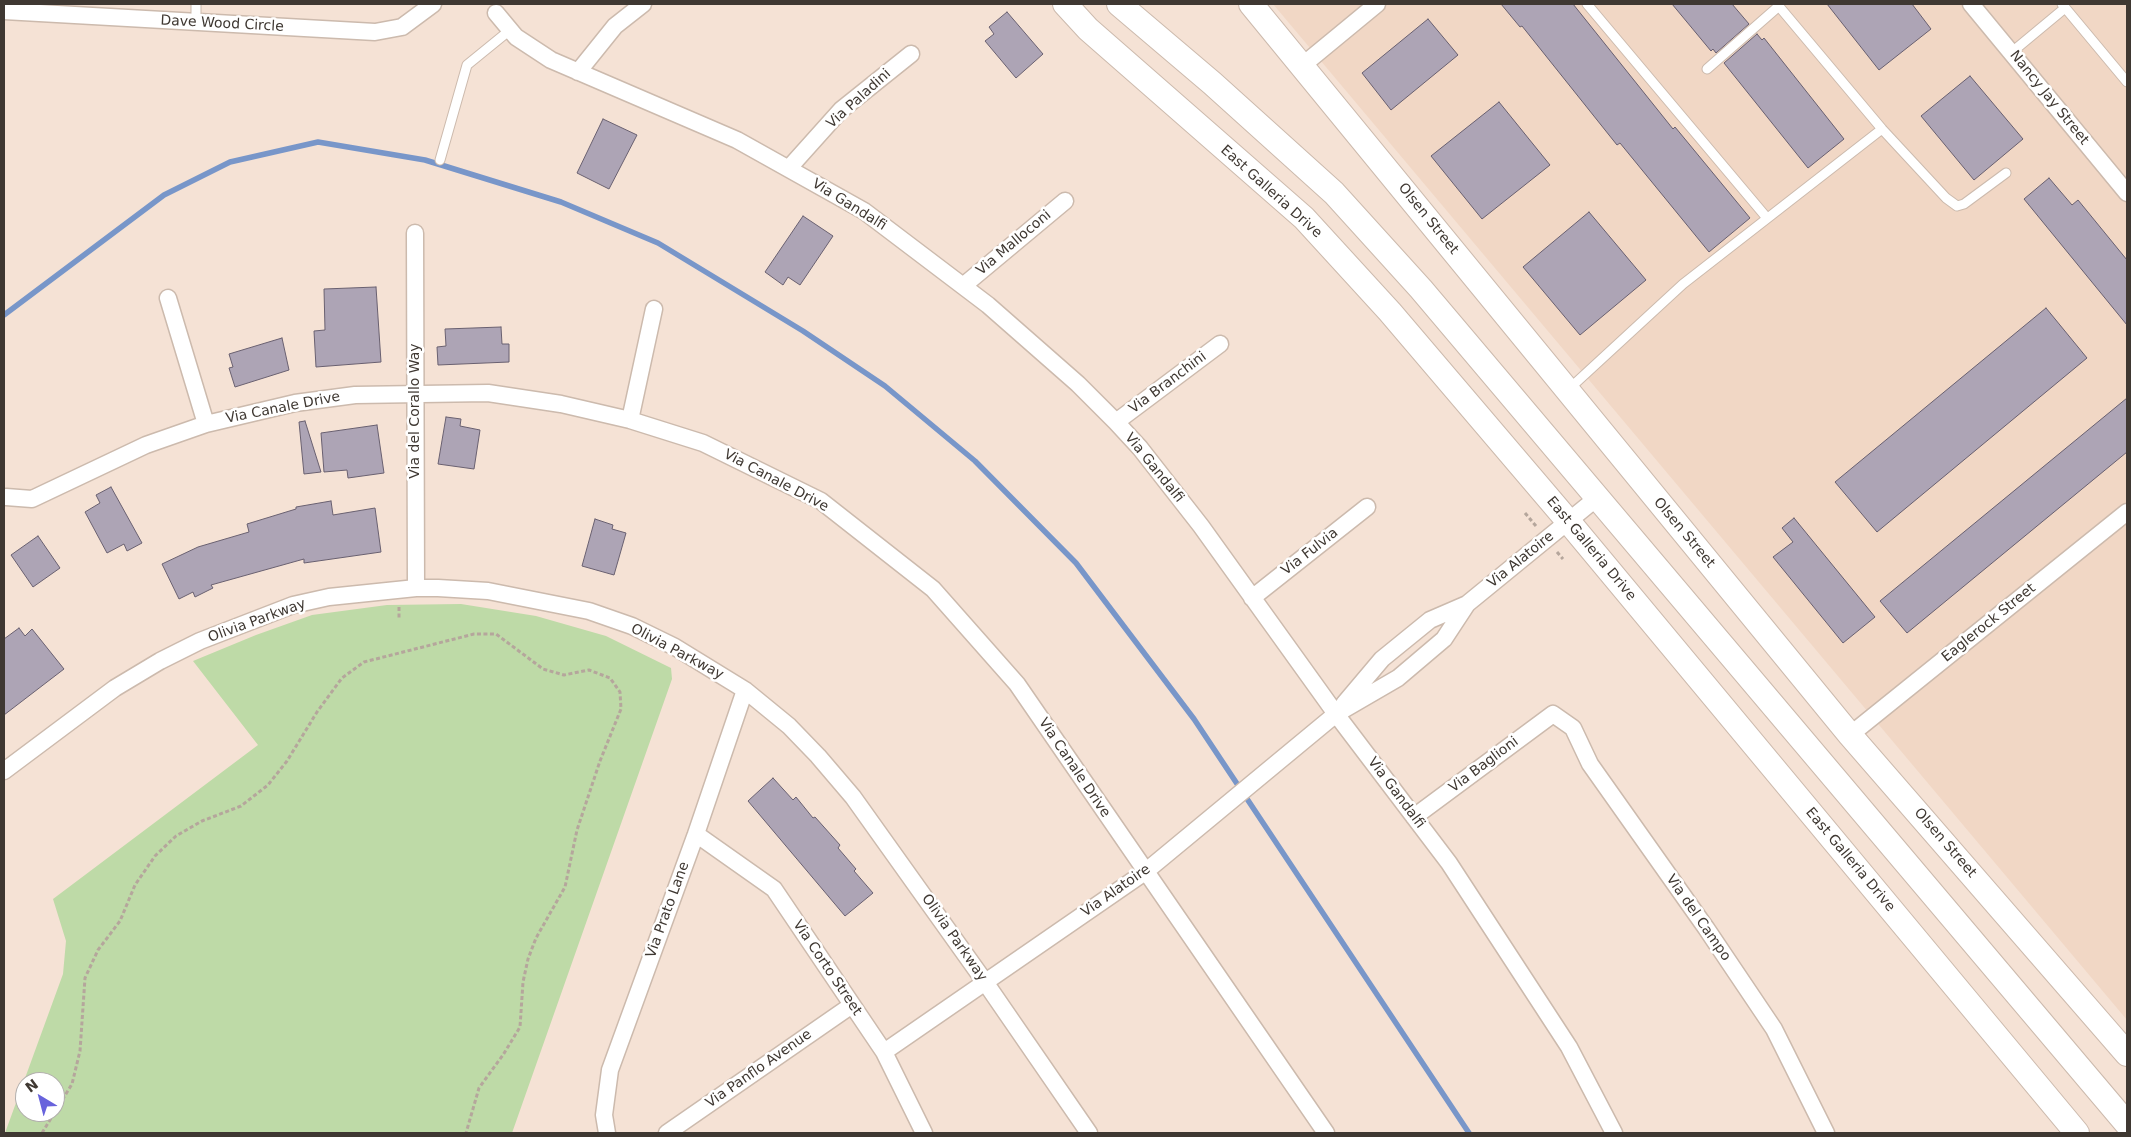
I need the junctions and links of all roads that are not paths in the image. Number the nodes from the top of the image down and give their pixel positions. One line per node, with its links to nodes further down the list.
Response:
1 (196, 4): 14 (lane)
2 (433, 4): 14 (street, Dave Wood Circle)
3 (643, 4): 20 (street)
4 (1065, 4): 43 (main road, East Galleria Drive)
5 (1119, 4): 40 (main road)
6 (1251, 4): 18 (main road, Olsen Street)
7 (1376, 4): 18 (street)
8 (1587, 4): 28 (lane)
9 (1971, 4): 16 (street, Nancy Jay Street)
10 (1778, 5): 19 (lane); 22 (lane)
11 (2063, 6): 16 (lane); 21 (lane)
12 (4, 11): 14 (street, Dave Wood Circle)
13 (496, 13): 15 (street, Via Gandalfi)
14 (196, 22)
15 (510, 30): 20 (street, Via Gandalfi); 23 (lane)
16 (2012, 52): 26 (street, Nancy Jay Street)
17 (911, 54): 24 (street, Via Paladini)
18 (1303, 66): 34 (main road, Olsen Street)
19 (1707, 69)
20 (578, 72): 24 (street, Via Gandalfi)
21 (2127, 82)
22 (1882, 129): 25 (lane); 28 (lane)
23 (440, 160)
24 (789, 168): 30 (street, Via Gandalfi)
25 (2006, 173)
26 (2127, 193)
27 (1064, 201): 30 (street, Via Malloconi)
28 (1767, 218): 34 (lane)
29 (415, 233): 35 (street, Via del Corallo Way)
30 (963, 286): 37 (street, Via Gandalfi)
31 (168, 298): 38 (street)
32 (654, 309): 36 (street)
33 (1220, 344): 37 (street, Via Branchini)
34 (1567, 391): 50 (main road, Olsen Street)
35 (414, 393): 36 (street, Via Canale Drive); 38 (street, Via Canale Drive); 44 (street, Via del Corallo Way)
36 (630, 420): 54 (street, Via Canale Drive)
37 (1116, 422): 45 (street, Via Gandalfi)
38 (206, 424): 39 (street, Via Canale Drive)
39 (6, 497)
40 (1598, 497): 43 (street, Via Alatoire); 59 (main road)
41 (1367, 507): 45 (street, Via Fulvia)
42 (2127, 512): 50 (street, Eaglerock Street)
43 (1568, 521): 46 (street, Via Alatoire); 67 (main road, East Galleria Drive)
44 (416, 588): 47 (street, Olivia Parkway); 51 (street, Olivia Parkway)
45 (1252, 598): 48 (street, Via Gandalfi)
46 (1467, 604): 48 (street, Via Alatoire); 48 (street, Via Alatoire)
47 (745, 690): 53 (street, Via Prato Lane); 55 (street, Olivia Parkway)
48 (1336, 714): 52 (street, Via Gandalfi); 54 (street, Via Alatoire)
49 (1554, 714): 52 (street, Via Baglioni); 66 (street, Via del Campo)
50 (1850, 734): 58 (main road, Olsen Street)
51 (4, 771)
52 (1414, 817): 65 (street, Via Gandalfi)
53 (696, 834): 56 (street, Via Corto Street); 60 (street, Via Prato Lane)
54 (1145, 872): 55 (street, Via Alatoire); 64 (street, Via Canale Drive)
55 (985, 982): 57 (street, Via Alatoire); 63 (street, Olivia Parkway)
56 (852, 1005): 57 (street, Via Corto Street); 61 (street, Via Panflo Avenue)
57 (884, 1052): 62 (street, Via Corto Street)
58 (2127, 1054)
59 (2127, 1124)
60 (607, 1133)
61 (667, 1133)
62 (924, 1133)
63 (1089, 1133)
64 (1326, 1133)
65 (1614, 1133)
66 (1826, 1133)
67 (2077, 1133)

